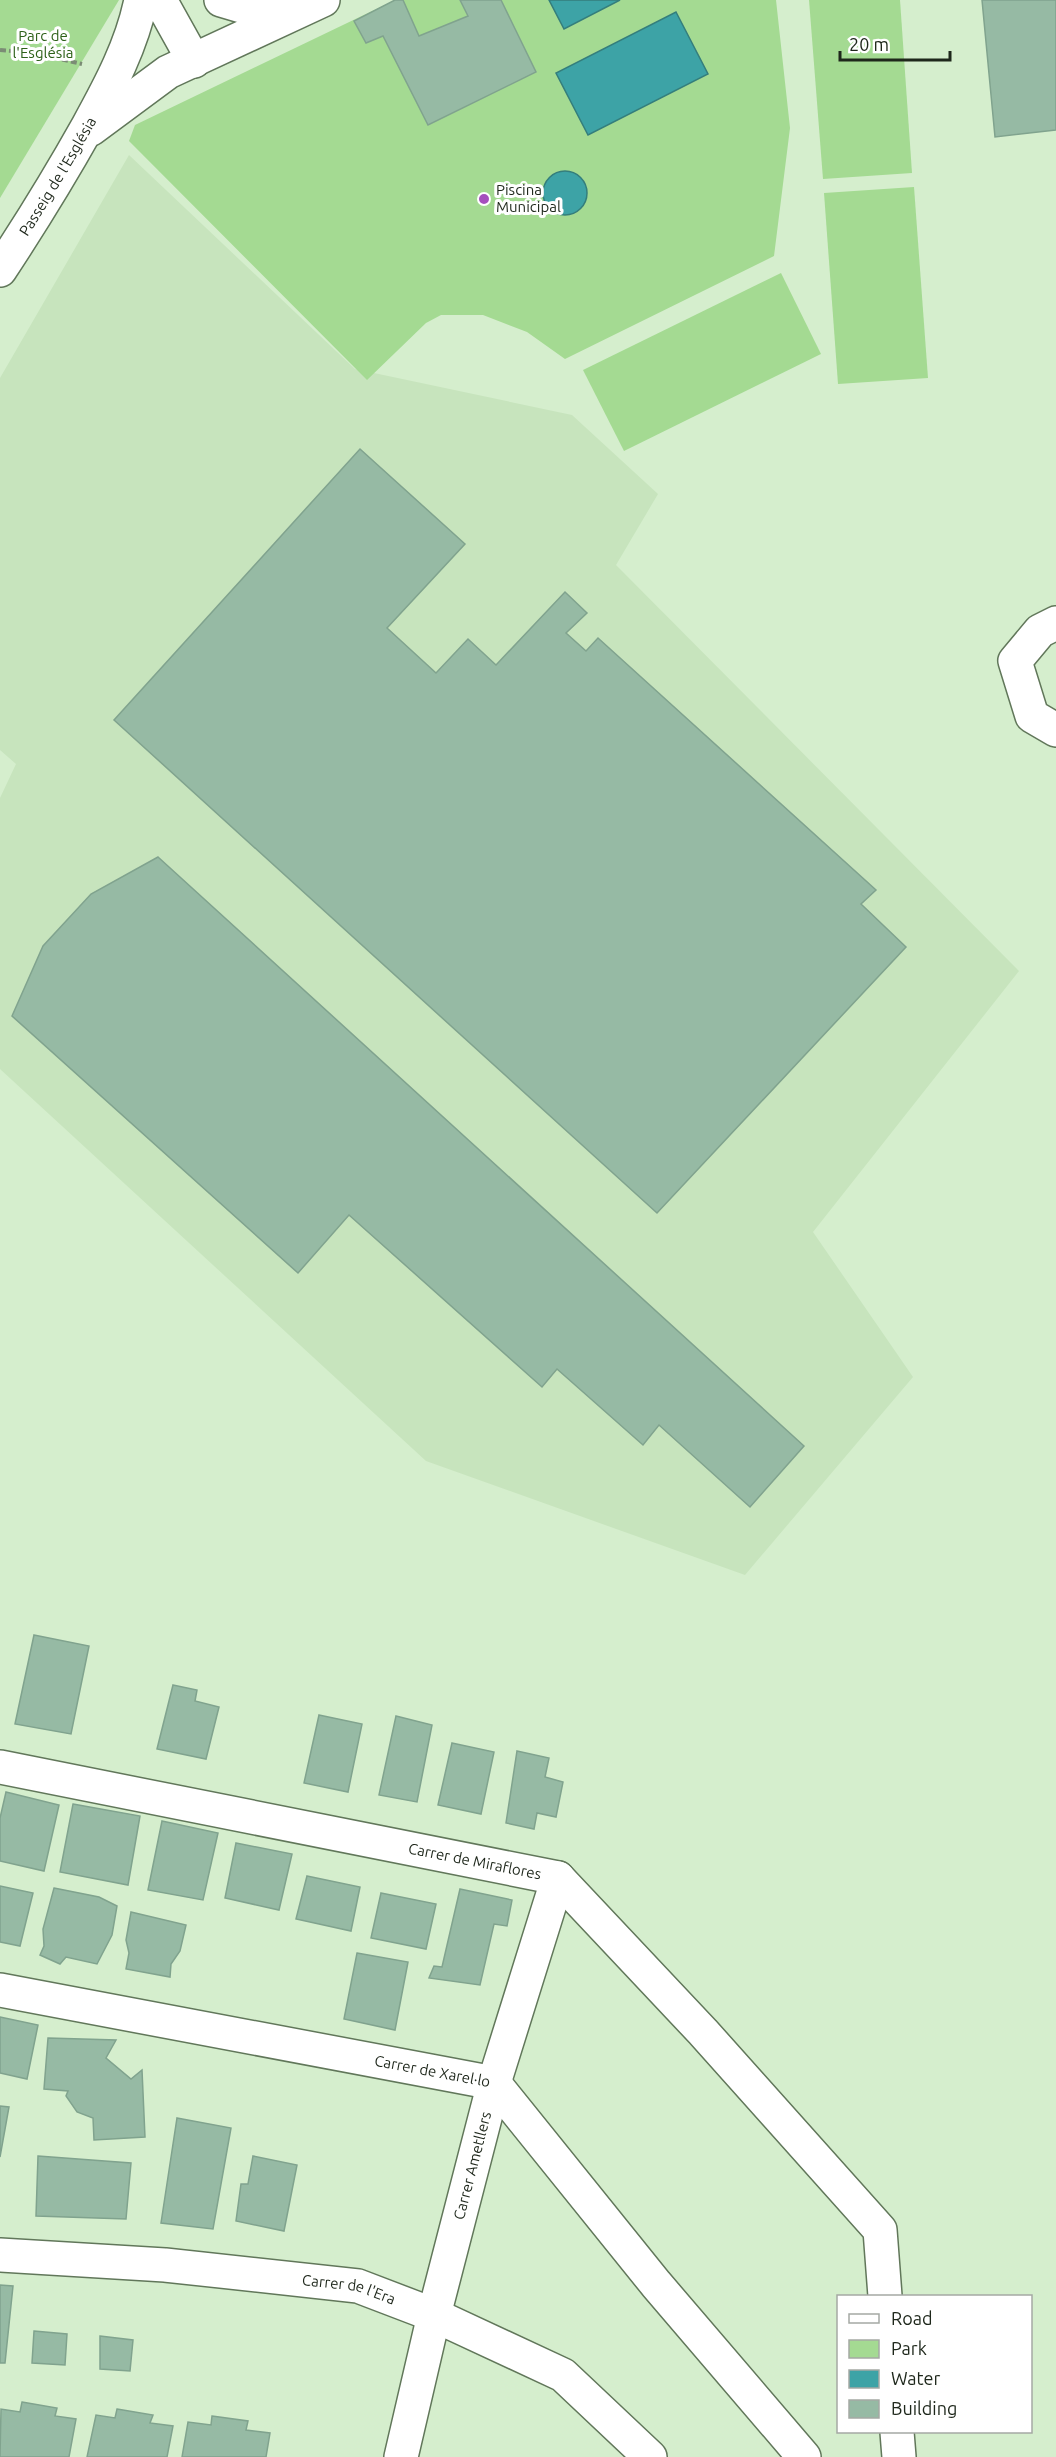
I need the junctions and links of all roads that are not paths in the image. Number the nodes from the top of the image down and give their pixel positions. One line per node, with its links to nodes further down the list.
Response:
1 (141, 0): 6 (street)
2 (160, 0): 5 (street)
3 (221, 0): 4 (street)
4 (321, 0): 5 (street, Passeig de l'Església)
5 (194, 61): 6 (street, Passeig de l'Església)
6 (83, 135): 7 (street, Passeig de l'Església)
7 (0, 270)
8 (1056, 623): 9 (street)
9 (1056, 730)
10 (0, 1767): 11 (street, Carrer de Miraflores)
11 (558, 1878): 13 (street, Carrer Ametllers); 15 (street, Carrer de Miraflores)
12 (0, 1990): 13 (street, Carrer de Xarel·lo)
13 (494, 2083): 16 (street, Carrer Ametllers); 20 (street, Carrer de Xarel·lo)
14 (0, 2255): 16 (street, Carrer de l'Era)
15 (885, 2295)
16 (434, 2315): 18 (street, Carrer Ametllers); 19 (street, Carrer de l'Era)
17 (897, 2433): 21 (street)
18 (401, 2457)
19 (650, 2457)
20 (804, 2457)
21 (899, 2457)

